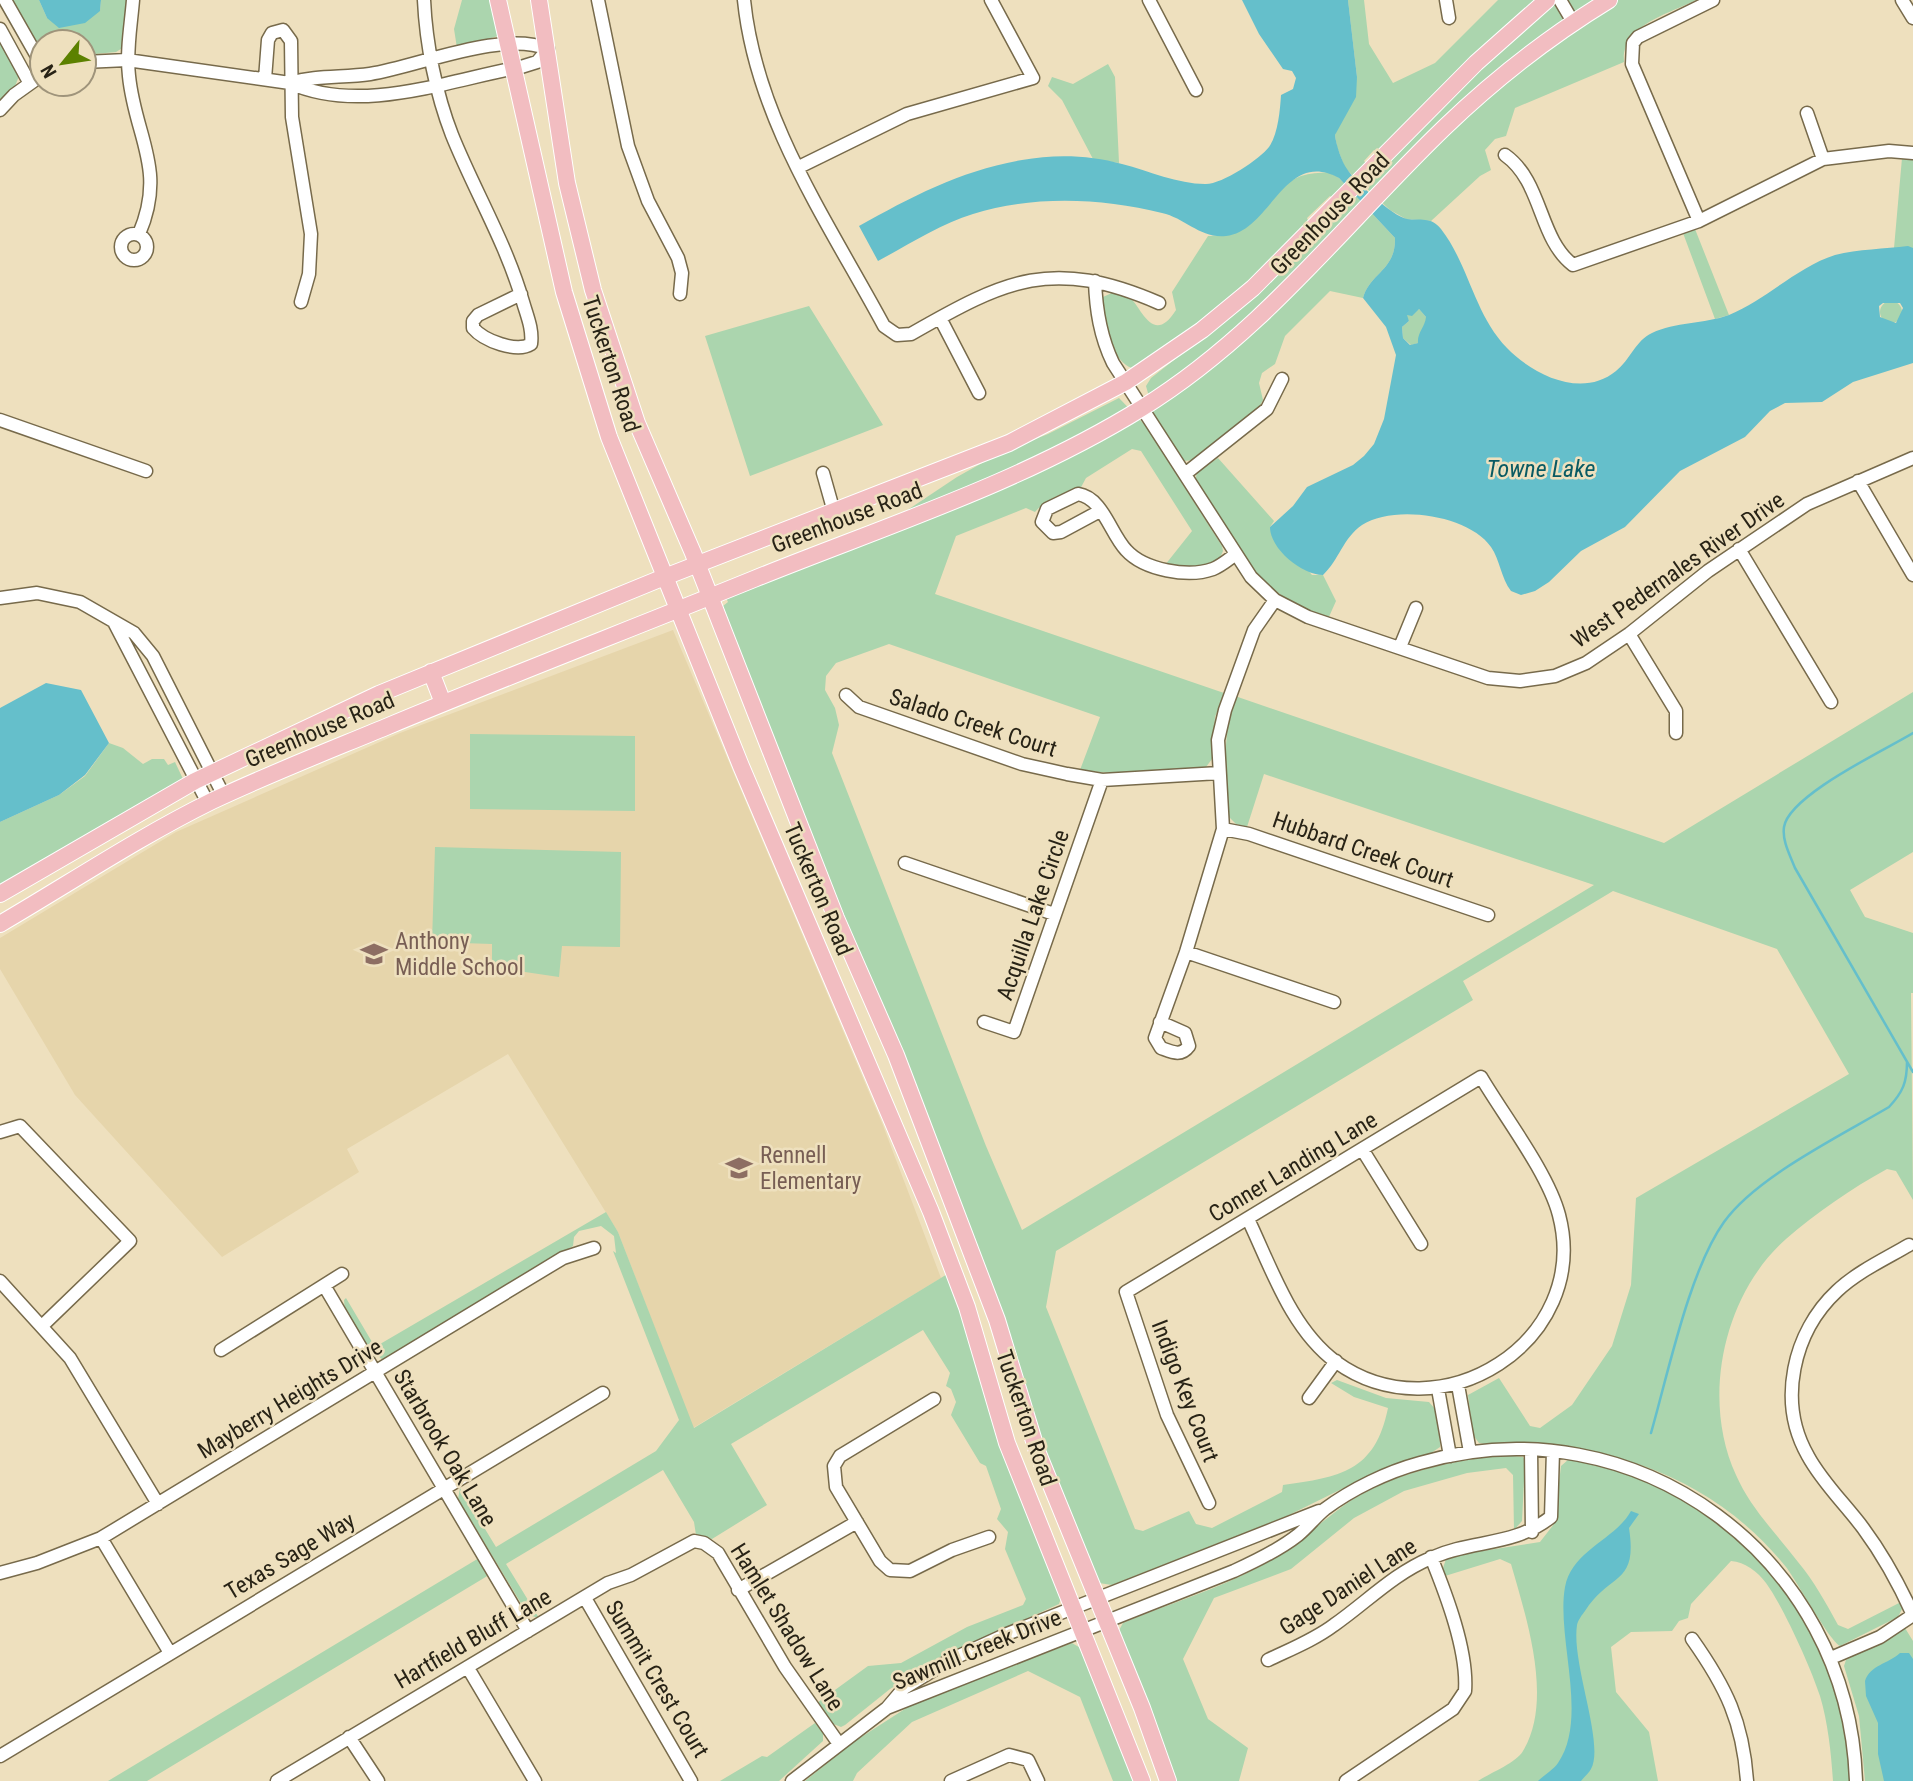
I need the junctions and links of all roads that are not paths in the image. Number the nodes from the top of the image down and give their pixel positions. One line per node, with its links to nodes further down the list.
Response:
1 (5, 0): 20 (street)
2 (133, 0): 24 (street)
3 (424, 0): 25 (street)
4 (498, 0): 21 (main road, Tuckerton Road)
5 (539, 0): 23 (main road, Tuckerton Road)
6 (598, 0): 44 (street)
7 (744, 0): 40 (street)
8 (991, 0): 40 (street)
9 (1149, 0): 34 (street)
10 (1446, 0): 16 (street)
11 (1547, 0): 50 (main road, Greenhouse Road)
12 (1560, 0): 18 (street)
13 (1609, 0): 18 (main road, Greenhouse Road)
14 (1713, 0): 41 (street)
15 (1902, 0): 17 (street)
16 (1449, 18)
17 (1913, 18)
18 (1573, 22): 52 (main road, Greenhouse Road)
19 (0, 29): 30 (street)
20 (28, 40)
21 (507, 43): 22 (street); 23 (street); 27 (main road, Tuckerton Road)
22 (479, 49): 25 (street); 28 (street)
23 (548, 49): 27 (street); 63 (main road, Tuckerton Road)
24 (127, 60): 26 (street); 29 (street); 42 (street)
25 (432, 60): 32 (street); 33 (street)
26 (98, 61)
27 (512, 68): 28 (street); 65 (main road, Tuckerton Road)
28 (484, 74): 33 (street)
29 (265, 79): 32 (street); 32 (street)
30 (28, 80)
31 (28, 83): 35 (street)
32 (290, 83): 33 (street); 46 (street)
33 (438, 84): 45 (street)
34 (1196, 90)
35 (0, 110)
36 (1807, 113): 39 (street)
37 (1913, 153): 39 (street)
38 (1505, 155): 41 (street)
39 (1823, 159): 41 (street)
40 (799, 167): 48 (street)
41 (1699, 221)
42 (139, 234)
43 (1095, 281): 47 (street); 48 (street); 50 (street, West Pedernales River Drive)
44 (680, 294)
45 (521, 295): 45 (street)
46 (301, 302)
47 (1159, 303)
48 (940, 318): 51 (street)
49 (1282, 379): 57 (street)
50 (1126, 382): 52 (street, West Pedernales River Drive); 60 (main road, Greenhouse Road)
51 (979, 393)
52 (1143, 408): 57 (street, West Pedernales River Drive); 66 (main road, Greenhouse Road)
53 (0, 420): 55 (street)
54 (1913, 458): 58 (street, West Pedernales River Drive)
55 (146, 471)
56 (823, 473): 60 (street)
57 (1185, 474): 62 (street, West Pedernales River Drive)
58 (1858, 481): 61 (street, West Pedernales River Drive); 64 (street)
59 (1100, 511): 62 (street)
60 (834, 512): 63 (main road, Greenhouse Road)
61 (1739, 549): 72 (street, West Pedernales River Drive); 78 (street)
62 (1236, 554): 68 (street, West Pedernales River Drive)
63 (697, 565): 65 (main road, Greenhouse Road); 66 (main road, Tuckerton Road)
64 (1913, 575)
65 (666, 577): 70 (main road, Tuckerton Road); 74 (main road, Greenhouse Road)
66 (708, 597): 70 (main road, Greenhouse Road); 100 (main road, Tuckerton Road)
67 (0, 598): 71 (street)
68 (1275, 600): 73 (street, West Pedernales River Drive); 82 (street)
69 (1416, 608): 73 (street)
70 (678, 609): 79 (main road, Greenhouse Road); 101 (main road, Tuckerton Road)
71 (113, 621): 75 (street); 76 (street)
72 (1629, 634): 73 (street, West Pedernales River Drive); 80 (street)
73 (1400, 648)
74 (431, 672): 79 (main road); 81 (main road, Greenhouse Road)
75 (165, 680): 76 (street); 81 (street)
76 (148, 688): 84 (street)
77 (846, 695): 83 (street, Salado Creek Court)
78 (1831, 702)
79 (443, 703): 85 (main road, Greenhouse Road)
80 (1676, 733)
81 (212, 773): 84 (main road, Greenhouse Road); 85 (street)
82 (1219, 773): 83 (street, Salado Creek Court); 87 (street)
83 (1102, 780): 90 (street, Acquilla Lake Circle)
84 (195, 781): 86 (street); 89 (main road, Greenhouse Road)
85 (224, 796): 86 (main road, Greenhouse Road)
86 (208, 803): 92 (main road, Greenhouse Road)
87 (1223, 829): 91 (street, Hubbard Creek Court); 93 (street)
88 (905, 863): 90 (street)
89 (0, 894)
90 (1054, 914): 95 (street, Acquilla Lake Circle)
91 (1488, 915)
92 (0, 924)
93 (1186, 952): 94 (street); 96 (street)
94 (1334, 1002)
95 (984, 1022)
96 (1160, 1022)
97 (0, 1132): 109 (street)
98 (1362, 1149): 99 (street, Conner Landing Lane); 102 (street); 113 (street, Conner Landing Lane)
99 (1248, 1219): 108 (street, Conner Landing Lane); 111 (street)
100 (957, 1220): 101 (main road); 135 (main road, Tuckerton Road)
101 (936, 1227): 136 (main road, Tuckerton Road)
102 (1421, 1244)
103 (1909, 1245): 137 (street)
104 (594, 1248): 112 (street, Mayberry Heights Drive)
105 (342, 1274): 107 (street)
106 (0, 1281): 109 (street)
107 (325, 1287): 110 (street); 112 (street, Starbrook Oak Lane)
108 (1126, 1292): 123 (street, Indigo Key Court)
109 (43, 1325): 124 (street)
110 (221, 1350)
111 (1336, 1362): 114 (street); 116 (street)
112 (375, 1372): 122 (street, Starbrook Oak Lane); 124 (street, Mayberry Heights Drive)
113 (1458, 1385): 114 (street); 120 (street)
114 (1438, 1389): 121 (street)
115 (603, 1393): 122 (street, Texas Sage Way)
116 (1309, 1398)
117 (934, 1399): 126 (street)
118 (1531, 1450): 119 (street); 120 (street); 127 (street)
119 (1553, 1451): 127 (street); 143 (street)
120 (1470, 1452): 121 (street)
121 (1450, 1456): 125 (street)
122 (444, 1488): 139 (street, Starbrook Oak Lane); 142 (street, Texas Sage Way)
123 (1209, 1503)
124 (158, 1504): 129 (street, Mayberry Heights Drive)
125 (1325, 1510): 135 (street, Sawmill Creek Drive); 138 (street, Sawmill Creek Drive)
126 (857, 1522): 128 (street); 133 (street)
127 (1532, 1532): 131 (street, Gage Daniel Lane)
128 (989, 1537)
129 (101, 1538): 132 (street, Mayberry Heights Drive); 142 (street)
130 (694, 1541): 133 (street, Hamlet Shadow Lane); 134 (street, Hartfield Bluff Lane)
131 (1431, 1557): 144 (street, Gage Daniel Lane); 159 (street)
132 (0, 1573)
133 (738, 1590): 148 (street, Hamlet Shadow Lane)
134 (585, 1598): 139 (street, Hartfield Bluff Lane); 153 (street, Summit Crest Court)
135 (1097, 1599): 136 (street, Sawmill Creek Drive); 138 (main road, Tuckerton Road)
136 (1074, 1607): 140 (main road, Tuckerton Road); 146 (street, Sawmill Creek Drive)
137 (1913, 1615): 143 (street)
138 (1105, 1622): 140 (street, Sawmill Creek Drive); 158 (main road, Tuckerton Road)
139 (528, 1631): 145 (street, Hartfield Bluff Lane)
140 (1082, 1631): 146 (street, Sawmill Creek Drive); 157 (main road, Tuckerton Road)
141 (1692, 1639): 160 (street)
142 (170, 1653): 149 (street, Texas Sage Way)
143 (1831, 1658): 161 (street)
144 (1268, 1660)
145 (468, 1668): 147 (street, Hartfield Bluff Lane); 152 (street)
146 (887, 1708): 148 (street, Sawmill Creek Drive)
147 (349, 1737): 150 (street, Hartfield Bluff Lane); 151 (street)
148 (839, 1744): 154 (street, Sawmill Creek Drive)
149 (0, 1756)
150 (277, 1781)
151 (378, 1781)
152 (535, 1781)
153 (691, 1781)
154 (792, 1781)
155 (951, 1781): 156 (street)
156 (1038, 1781)
157 (1142, 1781)
158 (1168, 1781)
159 (1346, 1781)
160 (1747, 1781)
161 (1856, 1781)

